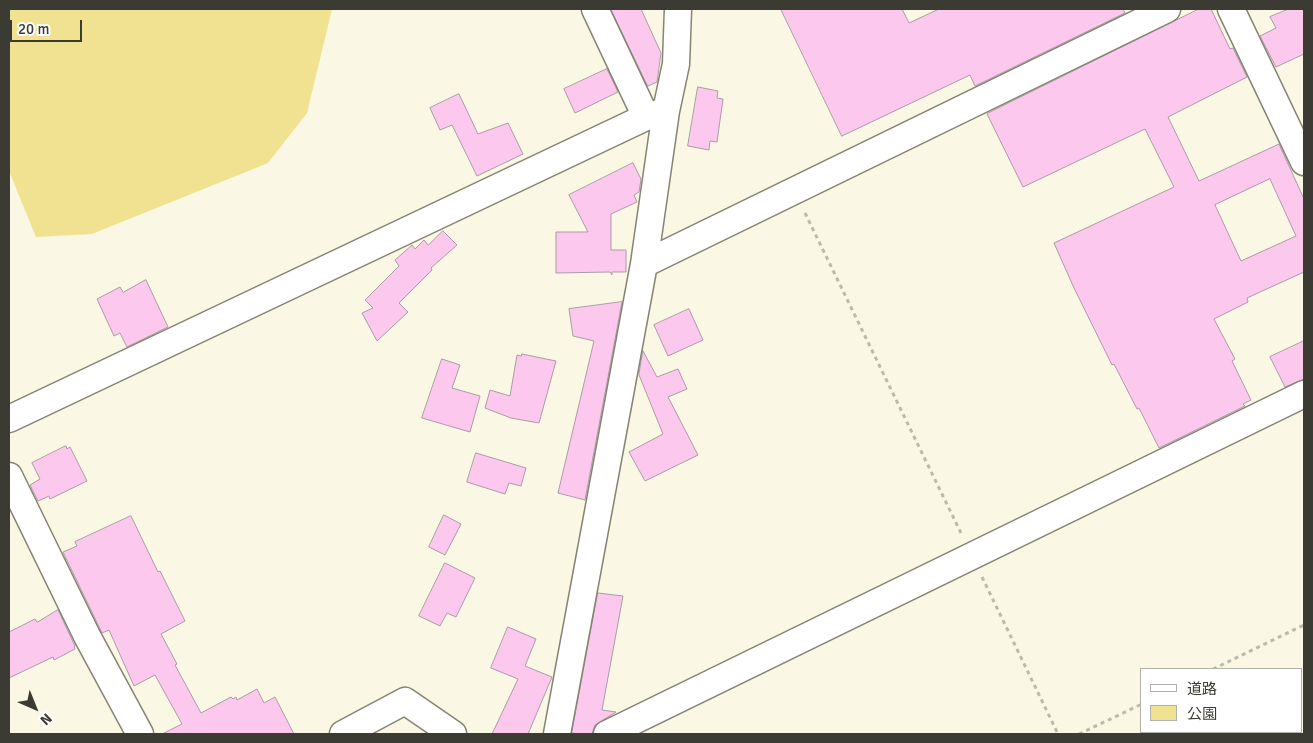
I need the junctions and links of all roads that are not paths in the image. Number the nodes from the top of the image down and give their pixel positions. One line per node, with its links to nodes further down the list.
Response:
1 (595, 9): 5 (street)
2 (678, 9): 5 (street)
3 (1167, 9): 7 (street)
4 (1231, 9): 6 (street)
5 (656, 114): 7 (street); 9 (street)
6 (1304, 162)
7 (644, 264): 14 (street)
8 (1304, 394): 15 (street)
9 (9, 419)
10 (9, 476): 11 (street)
11 (140, 734)
12 (343, 734): 13 (street)
13 (453, 734)
14 (557, 734)
15 (607, 734)

